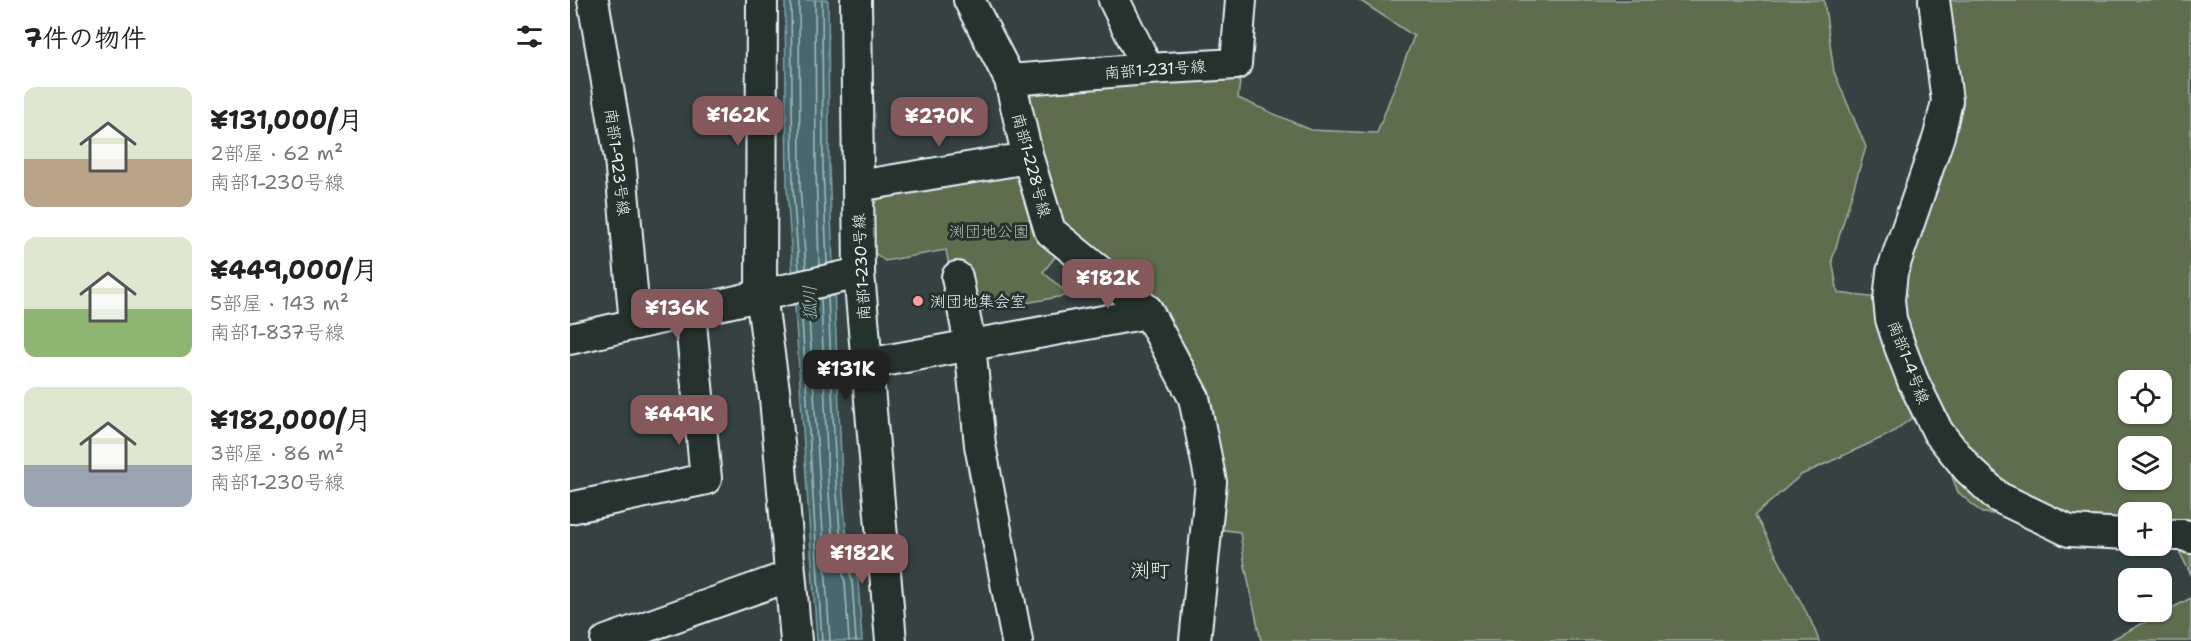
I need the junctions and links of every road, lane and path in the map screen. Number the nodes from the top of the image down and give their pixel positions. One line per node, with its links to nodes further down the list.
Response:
1 (592, 0): 17 (street, 南部1-923号線)
2 (762, 0): 14 (street)
3 (856, 0): 11 (street, 南部1-230号線)
4 (969, 0): 9 (street, 南部1-228号線)
5 (1114, 0): 8 (street)
6 (1241, 0): 8 (street, 南部1-231号線)
7 (1934, 0): 22 (street, 南部1-4号線)
8 (1148, 69): 9 (street, 南部1-231号線)
9 (1010, 80): 10 (street, 南部1-228号線)
10 (1028, 158): 11 (street); 15 (street, 南部1-228号線)
11 (858, 186): 12 (street, 南部1-230号線)
12 (854, 273): 14 (street); 20 (street, 南部1-230号線)
13 (957, 277): 19 (street)
14 (767, 293): 16 (street); 25 (street)
15 (1147, 310): 19 (street); 30 (street, 南部1-228号線)
16 (690, 313): 17 (street); 21 (street)
17 (635, 324): 18 (street)
18 (570, 339)
19 (970, 345): 20 (street); 29 (street)
20 (867, 364): 28 (street, 南部1-230号線)
21 (570, 508)
22 (2118, 533)
23 (2172, 535): 24 (street)
24 (2191, 538)
25 (790, 576): 26 (street); 27 (street)
26 (606, 641)
27 (796, 641)
28 (891, 641)
29 (1017, 641)
30 (1195, 641)

